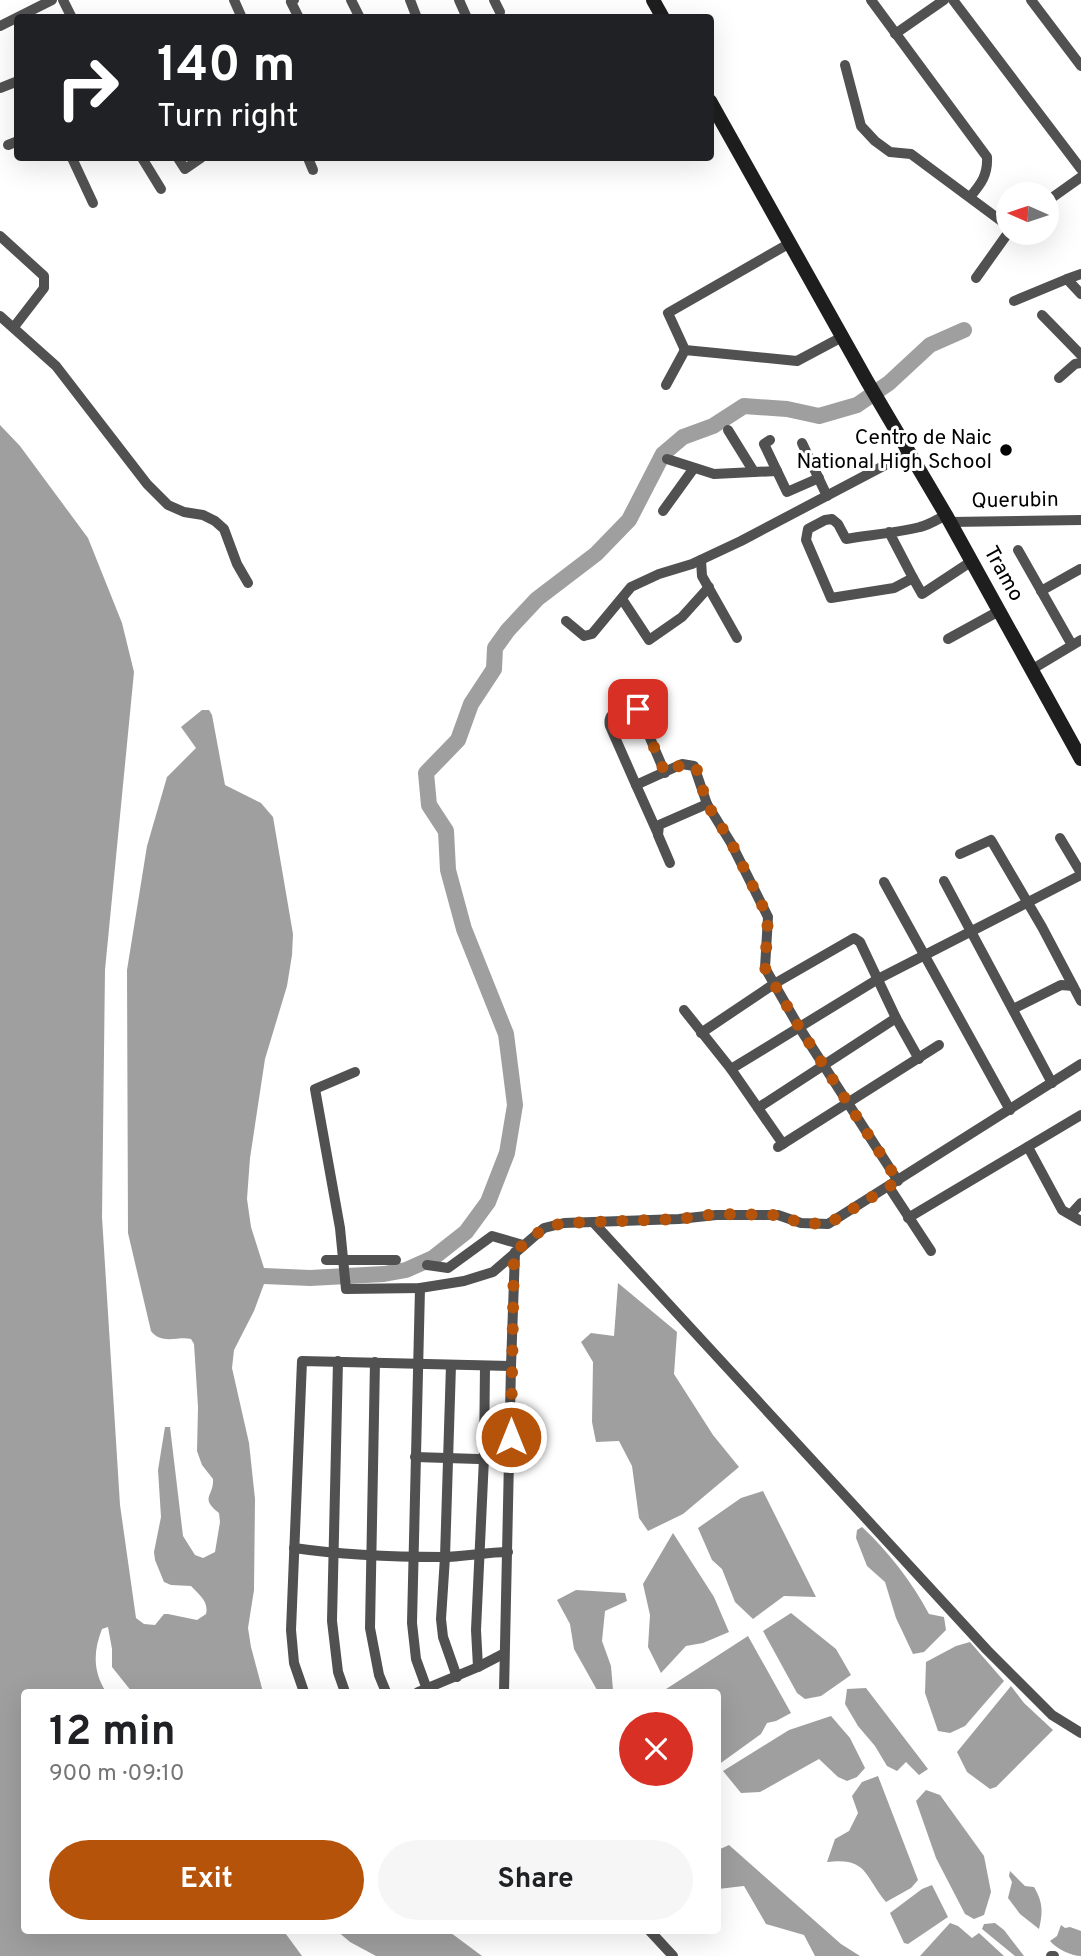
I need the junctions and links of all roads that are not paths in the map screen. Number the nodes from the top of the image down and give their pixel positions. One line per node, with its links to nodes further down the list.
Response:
1 (52, 0): 9 (street)
2 (295, 0): 10 (street)
3 (494, 0): 8 (street)
4 (871, 0): 11 (street)
5 (944, 0): 11 (street)
6 (953, 0): 20 (street)
7 (1031, 0): 13 (street)
8 (500, 12)
9 (24, 14)
10 (297, 14)
11 (895, 34): 25 (street)
12 (845, 65): 25 (street)
13 (1081, 66)
14 (714, 109): 29 (street, Tramo)
15 (73, 161): 26 (street)
16 (144, 161): 23 (street)
17 (180, 161): 18 (street)
18 (197, 161)
19 (308, 161): 21 (street)
20 (1081, 169)
21 (313, 170)
22 (1081, 177): 24 (street)
23 (161, 189)
24 (1059, 193)
25 (970, 197): 27 (street)
26 (93, 203)
27 (996, 217)
28 (0, 236): 38 (street)
29 (790, 243): 39 (street, Tramo); 40 (street)
30 (999, 245): 32 (street)
31 (1081, 274): 33 (street)
32 (976, 278)
33 (1067, 279): 34 (street); 35 (street)
34 (1081, 294)
35 (1014, 302)
36 (1042, 315): 41 (street)
37 (0, 316): 38 (street)
38 (14, 327): 64 (street)
39 (842, 337): 40 (street); 48 (street, Tramo)
40 (685, 350): 44 (street)
41 (1081, 355)
42 (1081, 363): 43 (street)
43 (1059, 378)
44 (666, 385)
45 (728, 430): 52 (street)
46 (770, 440): 51 (street)
47 (802, 443): 53 (street)
48 (908, 453): 54 (street); 56 (street, Tramo)
49 (667, 459): 50 (street)
50 (694, 468): 52 (street); 55 (street)
51 (777, 471): 52 (street); 53 (street)
52 (754, 472)
53 (819, 478): 54 (street)
54 (827, 496): 60 (street)
55 (663, 511)
56 (948, 518): 57 (street, Querubin); 58 (street); 61 (street, Tramo)
57 (1081, 520)
58 (889, 532): 63 (street); 63 (street)
59 (1018, 550): 66 (street)
60 (701, 559): 65 (street); 67 (street)
61 (972, 561): 63 (street); 68 (street, Tramo)
62 (1080, 569): 66 (street)
63 (913, 578)
64 (248, 583)
65 (709, 587): 67 (street); 70 (street)
66 (1041, 591): 72 (street)
67 (622, 598): 69 (street)
68 (999, 611): 71 (street); 73 (street, Tramo)
69 (566, 621)
70 (737, 638)
71 (948, 639)
72 (1076, 643): 73 (street)
73 (1031, 670): 74 (street, Tramo)
74 (1081, 760)
75 (665, 773): 76 (street); 76 (street); 77 (street)
76 (636, 785): 78 (street)
77 (707, 804): 78 (street); 89 (street)
78 (658, 835): 81 (street)
79 (1060, 838): 82 (street)
80 (960, 854): 85 (street)
81 (670, 863)
82 (1081, 874): 85 (street)
83 (944, 881): 86 (street)
84 (884, 882): 87 (street)
85 (1027, 902): 86 (street); 90 (street)
86 (971, 931): 87 (street); 92 (street)
87 (925, 954): 88 (street); 106 (street)
88 (878, 978): 89 (street); 94 (street); 95 (street)
89 (774, 984): 95 (street); 96 (street)
90 (1073, 986): 91 (street); 92 (street)
91 (1081, 1001)
92 (1013, 1009): 103 (street)
93 (684, 1010): 96 (street)
94 (896, 1018): 98 (street); 100 (street)
95 (799, 1027): 100 (street); 101 (street)
96 (701, 1033): 101 (street)
97 (939, 1045): 98 (street)
98 (919, 1059): 104 (street)
99 (1081, 1064): 103 (street)
100 (823, 1065): 104 (street); 105 (street)
101 (731, 1069): 105 (street)
102 (355, 1072): 119 (street)
103 (1052, 1083): 106 (street)
104 (848, 1104): 105 (street); 109 (street)
105 (758, 1108)
106 (1010, 1110): 109 (street)
107 (1081, 1115): 108 (street)
108 (1028, 1147): 111 (street); 112 (street)
109 (893, 1184): 112 (street); 114 (street)
110 (1081, 1203): 111 (street)
111 (1071, 1214): 113 (street)
112 (908, 1218): 116 (street)
113 (1081, 1221)
114 (594, 1223): 115 (street); 150 (street)
115 (519, 1249): 120 (street); 121 (street); 122 (street)
116 (931, 1251)
117 (326, 1260): 119 (street)
118 (396, 1260): 119 (street)
119 (344, 1263): 123 (street)
120 (427, 1265)
121 (493, 1272): 122 (street); 123 (street)
122 (515, 1286): 129 (street)
123 (420, 1288): 126 (street)
124 (338, 1361): 125 (street); 134 (street); 137 (street)
125 (375, 1362): 126 (street); 138 (street)
126 (418, 1364): 127 (street); 130 (street)
127 (451, 1365): 128 (street); 131 (street)
128 (485, 1366): 129 (street); 132 (street)
129 (511, 1367): 133 (street)
130 (415, 1457): 131 (street); 139 (street)
131 (449, 1457): 132 (street); 140 (street)
132 (484, 1458): 133 (street); 135 (street)
133 (511, 1460): 136 (street)
134 (294, 1548): 137 (street); 144 (street)
135 (480, 1552): 136 (street); 140 (street); 142 (street)
136 (508, 1552): 141 (street)
137 (334, 1554): 138 (street); 145 (street)
138 (372, 1556): 139 (street); 146 (street)
139 (414, 1556): 140 (street); 147 (street)
140 (445, 1557): 143 (street)
141 (503, 1654): 142 (street); 149 (street)
142 (478, 1667): 143 (street)
143 (457, 1676): 148 (street)
144 (303, 1689)
145 (344, 1689)
146 (385, 1689)
147 (424, 1689)
148 (428, 1689)
149 (504, 1689)
150 (1081, 1733)
151 (653, 1934): 152 (street)
152 (673, 1956)

